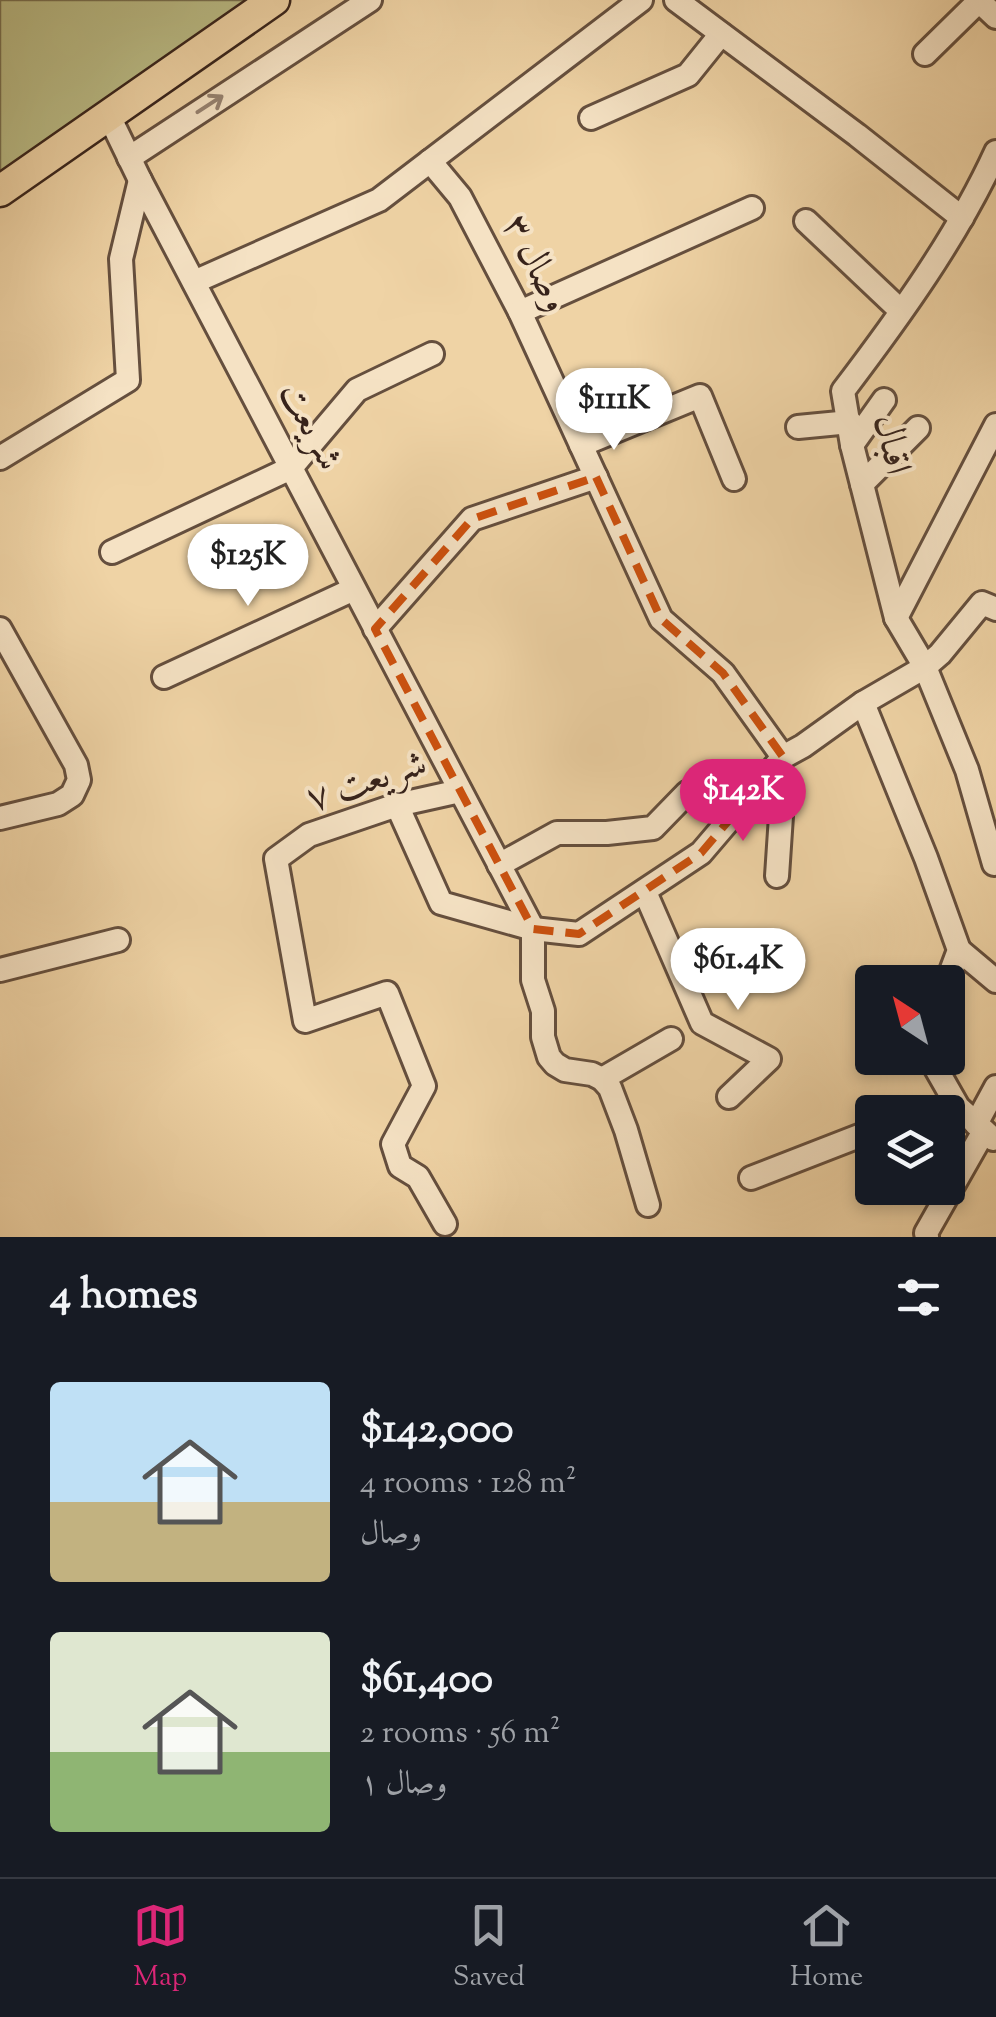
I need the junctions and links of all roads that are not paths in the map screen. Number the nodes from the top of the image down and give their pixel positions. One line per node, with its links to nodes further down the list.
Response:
1 (274, 0): 9 (main road)
2 (370, 0): 11 (street, one-way to 2)
3 (641, 0): 12 (street)
4 (676, 0): 7 (street)
5 (978, 0): 6 (street); 8 (street)
6 (996, 18)
7 (722, 34): 10 (street); 17 (street)
8 (925, 54)
9 (109, 116): 11 (street, شریعت); 15 (main road)
10 (591, 118)
11 (129, 158): 14 (street, شریعت)
12 (430, 161): 19 (street); 21 (street, وصال ۳)
13 (994, 161): 17 (street, اقبال)
14 (140, 180): 19 (street, شریعت); 29 (street)
15 (0, 191)
16 (752, 208): 21 (street)
17 (962, 218): 20 (street, اقبال)
18 (806, 221): 20 (street)
19 (194, 282): 30 (street, شریعت)
20 (901, 311): 27 (street, اقبال)
21 (520, 312): 28 (street, وصال ۳)
22 (432, 354): 30 (street)
23 (884, 400): 27 (street)
24 (996, 425): 37 (street)
25 (798, 427): 27 (street)
26 (918, 428): 33 (street)
27 (851, 433): 33 (street, اقبال)
28 (582, 445): 31 (street, وصال ۳); 32 (street)
29 (0, 458)
30 (292, 468): 34 (street); 35 (street, شریعت)
31 (596, 476): 39 (street); 43 (street, وصال ۳)
32 (734, 479)
33 (862, 484): 37 (street, اقبال)
34 (112, 552)
35 (354, 589): 39 (street, شریعت); 41 (street)
36 (996, 610): 40 (street)
37 (896, 618): 40 (street, اقبال)
38 (0, 629): 48 (street)
39 (376, 629): 44 (street, شریعت)
40 (926, 667): 42 (street); 49 (street, اقبال)
41 (164, 677)
42 (863, 703): 43 (street); 55 (street)
43 (783, 756): 45 (street)
44 (460, 791): 47 (street, شریعت ۷); 50 (street, شریعت)
45 (753, 791): 51 (street); 52 (street)
46 (686, 794): 50 (street)
47 (397, 804): 53 (street); 68 (street, شریعت ۷)
48 (0, 818)
49 (994, 864)
50 (499, 865): 53 (street, شریعت)
51 (777, 876)
52 (645, 892): 53 (street); 63 (street)
53 (533, 930): 61 (street)
54 (118, 940): 57 (street)
55 (959, 950): 56 (street); 58 (street)
56 (954, 965)
57 (0, 970)
58 (996, 981)
59 (671, 1039): 61 (street)
60 (940, 1075): 64 (street)
61 (602, 1079): 67 (street)
62 (996, 1087): 64 (street)
63 (730, 1097)
64 (970, 1123): 69 (street)
65 (855, 1138): 66 (street)
66 (750, 1178)
67 (648, 1205)
68 (445, 1224)
69 (927, 1237)

